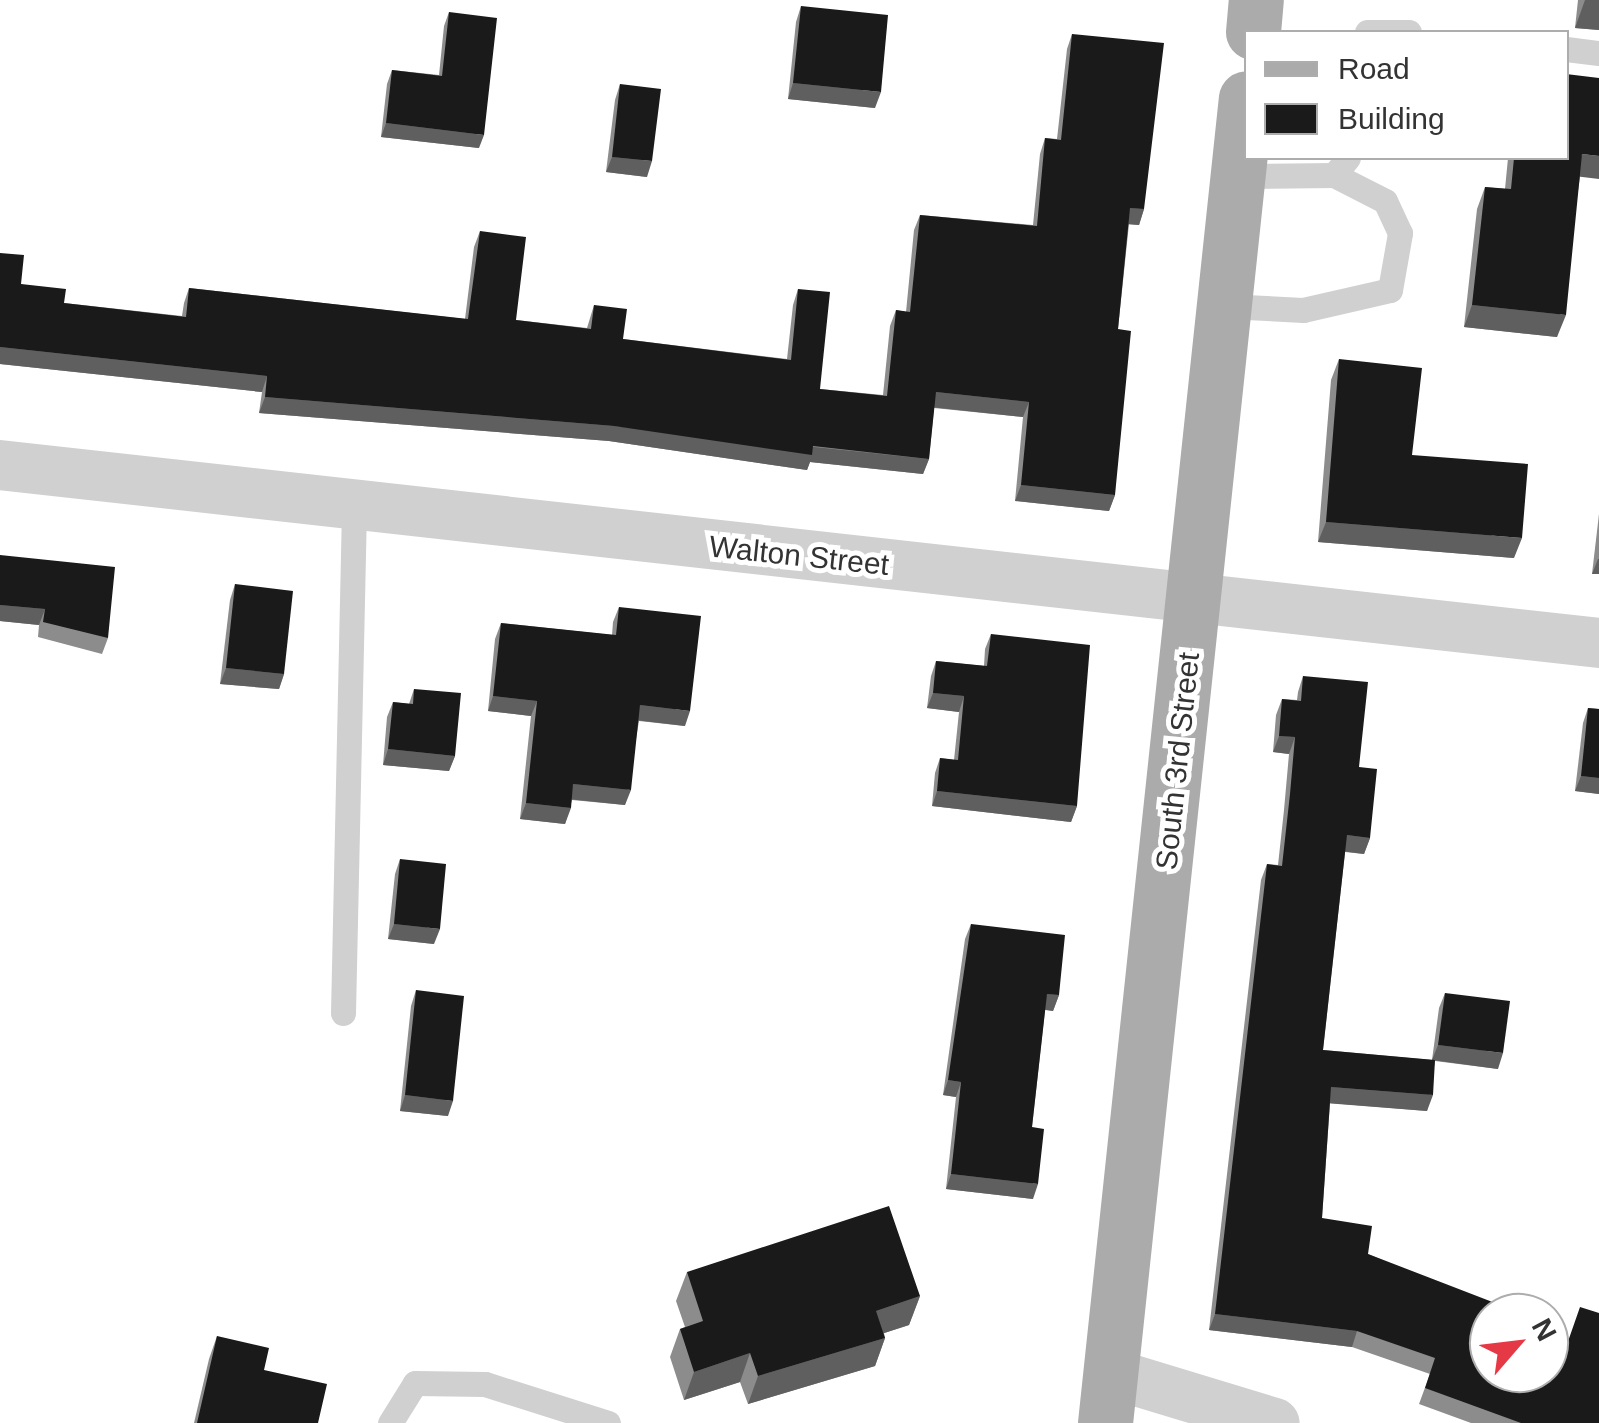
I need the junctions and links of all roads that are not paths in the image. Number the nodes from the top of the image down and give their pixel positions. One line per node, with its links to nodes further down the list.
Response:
1 (1256, 0): 2 (main road)
2 (1253, 30)
3 (1569, 49): 4 (lane)
4 (1599, 52)
5 (1244, 120): 7 (main road, South 3rd Street)
6 (1341, 166): 7 (lane); 8 (lane)
7 (1239, 176): 8 (main road, South 3rd Street)
8 (1225, 306): 11 (main road, South 3rd Street)
9 (0, 465): 10 (street, Walton Street)
10 (354, 507): 11 (street, Walton Street); 13 (lane)
11 (1196, 597): 12 (street, Walton Street); 14 (main road, South 3rd Street)
12 (1599, 644)
13 (342, 1014)
14 (1108, 1398): 17 (street)
15 (390, 1423): 16 (lane)
16 (608, 1423)
17 (1275, 1423)

